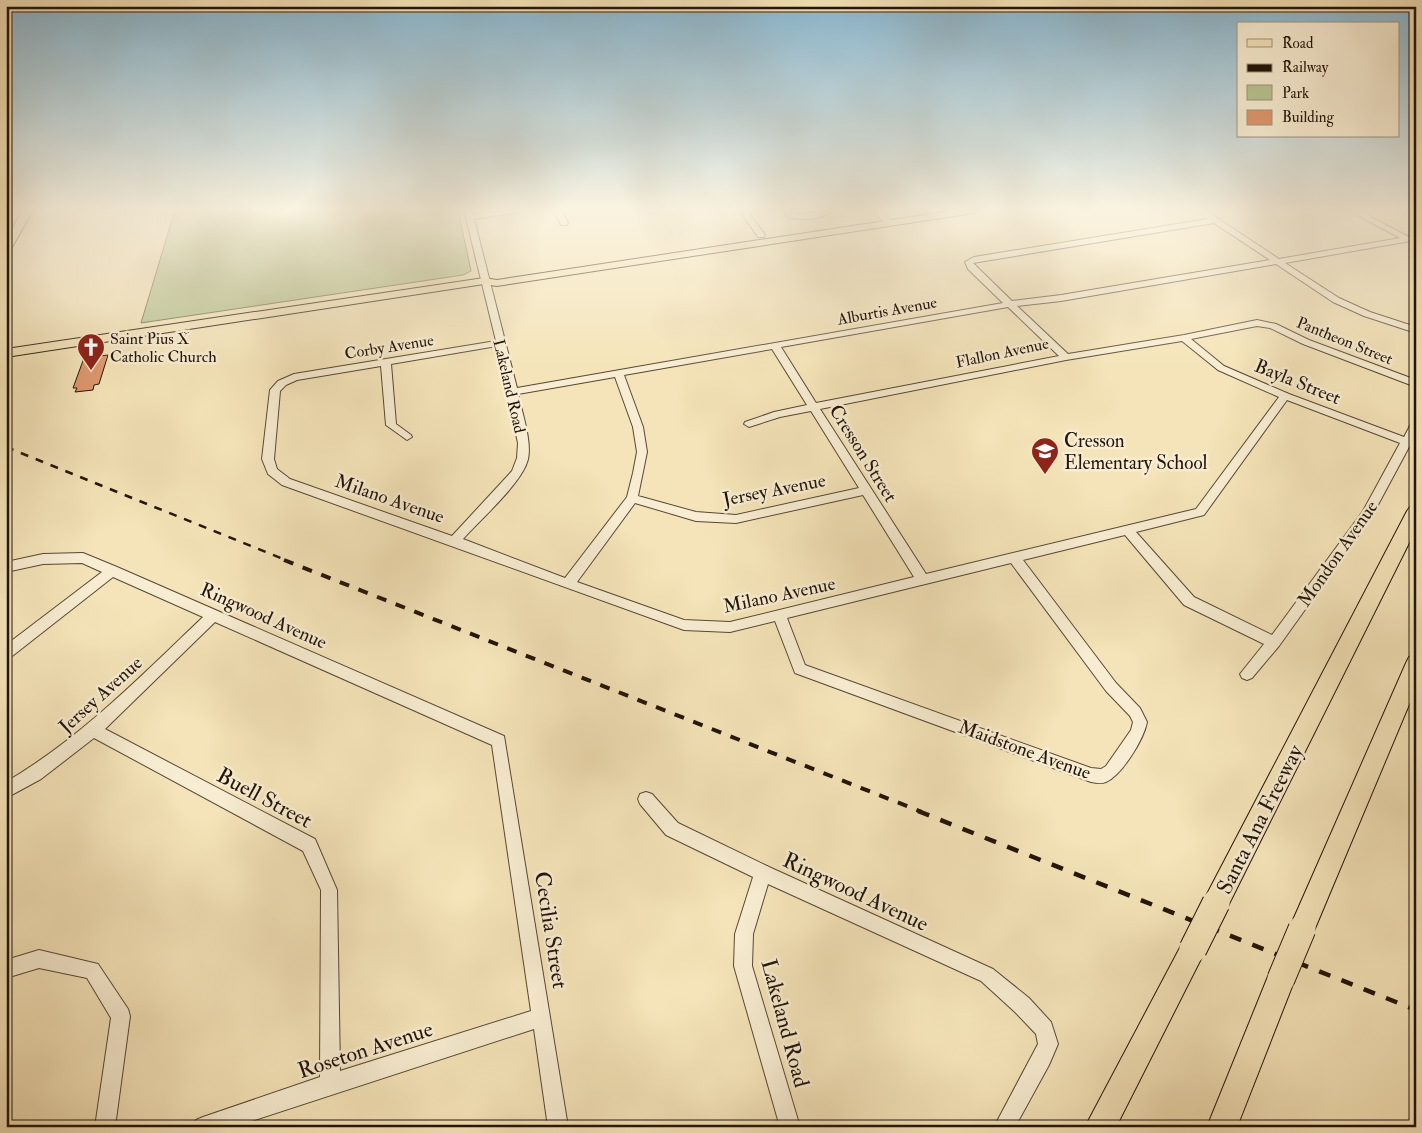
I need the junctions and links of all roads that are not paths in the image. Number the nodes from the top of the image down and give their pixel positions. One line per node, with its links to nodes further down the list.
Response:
1 (480, 263): 7 (street, Lakeland Road)
2 (576, 263): 7 (main road)
3 (613, 263): 7 (main road)
4 (969, 263): 8 (street)
5 (1267, 263): 8 (street, Alburtis Avenue)
6 (1281, 263): 10 (street)
7 (484, 281): 12 (street, Lakeland Road); 14 (main road)
8 (1010, 304): 13 (street, Alburtis Avenue); 15 (street)
9 (1264, 323): 11 (street, Flallon Avenue); 19 (street, Pantheon Street)
10 (1416, 330)
11 (1184, 338): 15 (street, Flallon Avenue); 21 (street, Bayla Street)
12 (501, 343): 16 (street, Corby Avenue); 20 (street, Lakeland Road)
13 (775, 346): 17 (street, Alburtis Avenue); 22 (street, Cresson Street)
14 (6, 353)
15 (1066, 356): 22 (street, Flallon Avenue)
16 (386, 362): 18 (street, Corby Avenue); 25 (street)
17 (618, 374): 20 (street, Alburtis Avenue); 28 (street)
18 (282, 383): 31 (street, Milano Avenue)
19 (1416, 384)
20 (513, 392): 31 (street, Lakeland Road)
21 (1285, 396): 26 (street, Bayla Street); 30 (street, Milano Avenue)
22 (814, 408): 23 (street, Flallon Avenue); 27 (street, Cresson Street)
23 (749, 424)
24 (1416, 424): 26 (street, Mondon Avenue)
25 (408, 437)
26 (1406, 442): 39 (street, Mondon Avenue)
27 (866, 490): 28 (street, Jersey Avenue); 35 (street, Cresson Street)
28 (632, 498): 36 (street)
29 (1416, 512): 56 (highway, Santa Ana Freeway, bridge)
30 (1127, 528): 32 (street, Milano Avenue); 39 (street)
31 (454, 541): 36 (street, Milano Avenue)
32 (1014, 556): 35 (street, Milano Avenue); 37 (street, Maidstone Avenue)
33 (6, 566): 34 (street, Ringwood Avenue)
34 (113, 570): 38 (street, Ringwood Avenue); 40 (street)
35 (923, 580): 37 (street, Milano Avenue)
36 (568, 584): 37 (street, Milano Avenue)
37 (779, 615)
38 (212, 616): 43 (street, Jersey Avenue); 44 (street, Ringwood Avenue)
39 (1274, 642): 42 (street, Mondon Avenue)
40 (6, 653)
41 (1416, 663): 57 (highway, bridge)
42 (1247, 674)
43 (93, 730): 45 (street, Jersey Avenue); 50 (street, Buell Street)
44 (499, 741): 49 (street, Cecilia Street)
45 (6, 791)
46 (646, 799): 47 (street, Ringwood Avenue)
47 (763, 873): 54 (street, Lakeland Road); 55 (street, Ringwood Avenue)
48 (6, 969): 51 (street)
49 (542, 1017): 50 (street, Roseton Avenue); 53 (street, Cecilia Street)
50 (330, 1084): 52 (street, Roseton Avenue)
51 (105, 1127)
52 (203, 1127)
53 (558, 1127)
54 (790, 1127)
55 (1004, 1127)
56 (1100, 1127)
57 (1222, 1127)

